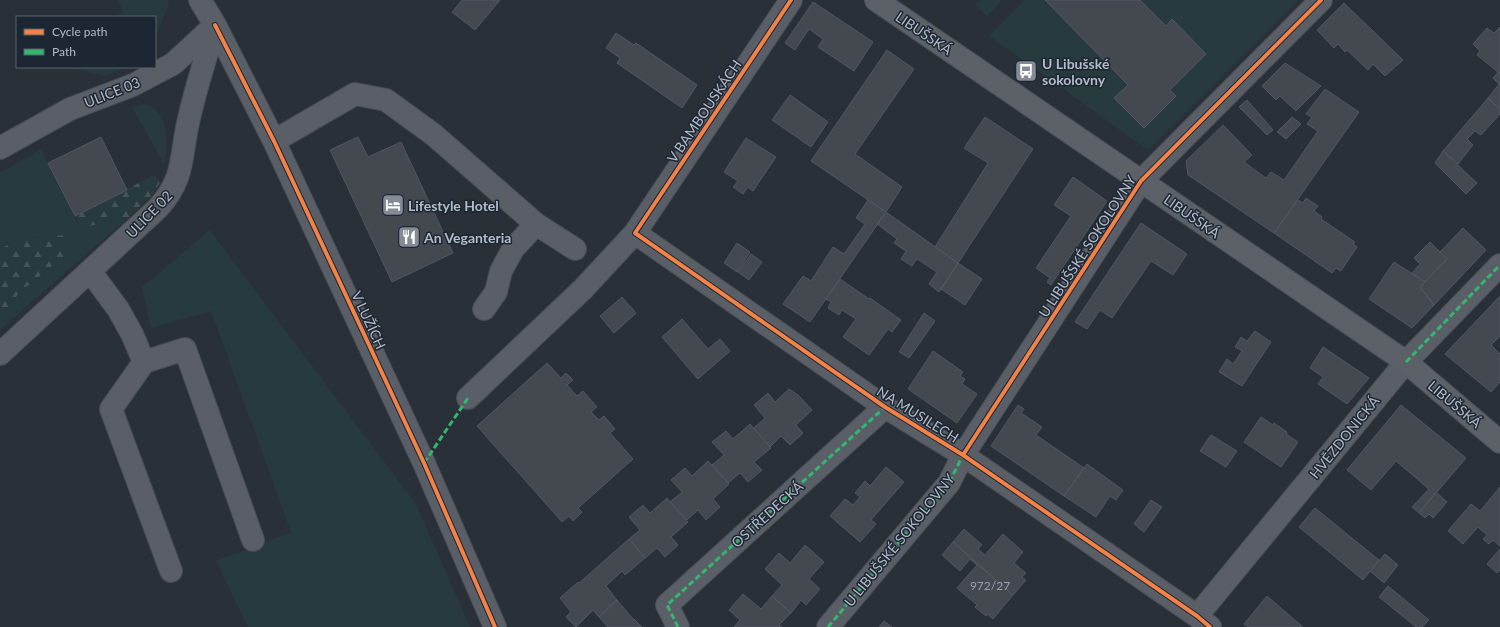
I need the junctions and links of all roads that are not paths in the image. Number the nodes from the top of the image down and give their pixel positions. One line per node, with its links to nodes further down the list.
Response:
1 (200, 0): 5 (street, V LUŽÍCH)
2 (791, 0): 10 (street, V BAMBOUSKÁCH)
3 (876, 0): 8 (main road, LIBUŠSKÁ)
4 (1321, 0): 8 (street, U LIBUŠSKÉ SOKOLOVNY)
5 (215, 25): 6 (street, V LUŽÍCH); 7 (street, ULICE 03); 13 (street, ULICE 02)
6 (274, 141): 9 (street); 25 (street, V LUŽÍCH)
7 (0, 148)
8 (1141, 181): 17 (main road, LIBUŠSKÁ); 21 (street, U LIBUŠSKÉ SOKOLOVNY)
9 (536, 224): 11 (street); 14 (street)
10 (635, 234): 18 (street, V BAMBOUSKÁCH); 19 (street, NA MUSILECH)
11 (575, 249)
12 (1500, 265): 17 (street, HVĚZDONICKÁ)
13 (90, 271): 15 (street, ULICE 02); 16 (street)
14 (484, 309)
15 (0, 354)
16 (144, 362): 22 (street); 23 (street)
17 (1406, 362): 20 (main road, LIBUŠSKÁ); 24 (street, HVĚZDONICKÁ)
18 (468, 398)
19 (885, 408): 21 (street, NA MUSILECH); 26 (street, OSTŘEDECKÁ)
20 (1500, 442)
21 (963, 455): 24 (street, NA MUSILECH); 27 (street, U LIBUŠSKÉ SOKOLOVNY)
22 (253, 540)
23 (171, 571)
24 (1203, 622)
25 (495, 627)
26 (678, 627)
27 (828, 627)

